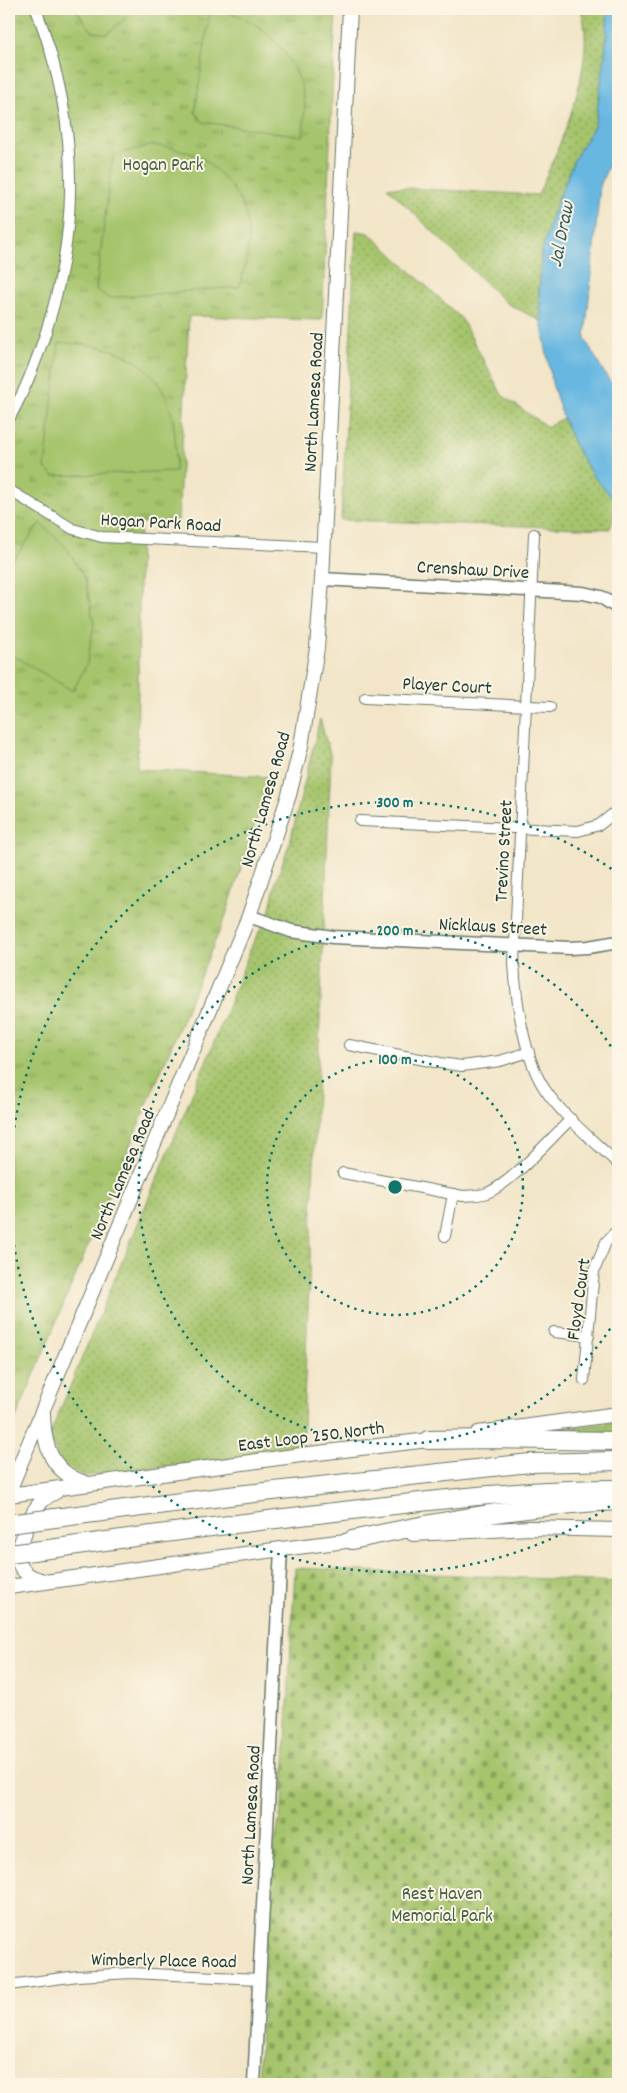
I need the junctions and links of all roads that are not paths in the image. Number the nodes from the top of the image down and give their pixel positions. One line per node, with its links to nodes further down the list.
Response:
1 (36, 9): 3 (street)
2 (350, 9): 6 (main road, North Lamesa Road)
3 (9, 419)
4 (9, 490): 6 (street, Hogan Park Road)
5 (534, 534): 8 (street, Trevino Street)
6 (323, 547): 7 (main road, North Lamesa Road)
7 (322, 580): 8 (street, Crenshaw Drive); 16 (main road, North Lamesa Road)
8 (532, 590): 9 (street, Crenshaw Drive); 11 (street, Trevino Street)
9 (618, 608)
10 (365, 698): 11 (street, Player Court)
11 (526, 706): 12 (street, Player Court); 15 (street, Trevino Street)
12 (550, 707)
13 (618, 810): 15 (street)
14 (360, 821): 15 (street)
15 (520, 828): 18 (street, Trevino Street)
16 (249, 916): 18 (street, Nicklaus Street); 30 (main road, North Lamesa Road)
17 (618, 942): 18 (street, Nicklaus Street)
18 (514, 945): 20 (street, Trevino Street)
19 (350, 1045): 20 (street)
20 (529, 1052): 21 (street, Trevino Street)
21 (571, 1119): 22 (street, Trevino Street); 24 (street)
22 (618, 1164)
23 (343, 1173): 24 (street)
24 (453, 1194): 26 (street)
25 (618, 1229): 28 (street, Floyd Court)
26 (445, 1236)
27 (554, 1332): 28 (street)
28 (589, 1336): 29 (street, Floyd Court)
29 (584, 1380)
30 (43, 1409): 35 (main road); 36 (main road); 38 (main road, North Lamesa Road)
31 (618, 1414): 32 (main road, East Loop 250 North)
32 (428, 1440): 33 (highway); 36 (main road, East Loop 250 North)
33 (618, 1441)
34 (618, 1461): 41 (highway, bridge)
35 (9, 1466)
36 (91, 1485): 39 (main road, East Loop 250 North); 46 (main road)
37 (618, 1489): 45 (highway, bridge)
38 (9, 1491)
39 (9, 1495)
40 (618, 1501): 43 (highway)
41 (9, 1524)
42 (618, 1530): 43 (main road)
43 (352, 1540): 44 (main road)
44 (281, 1549): 46 (main road); 48 (street, North Lamesa Road)
45 (9, 1554)
46 (48, 1581): 47 (main road)
47 (9, 1587)
48 (259, 1979): 49 (street, Wimberly Place Road); 50 (street, North Lamesa Road)
49 (9, 1985)
50 (254, 2084)

